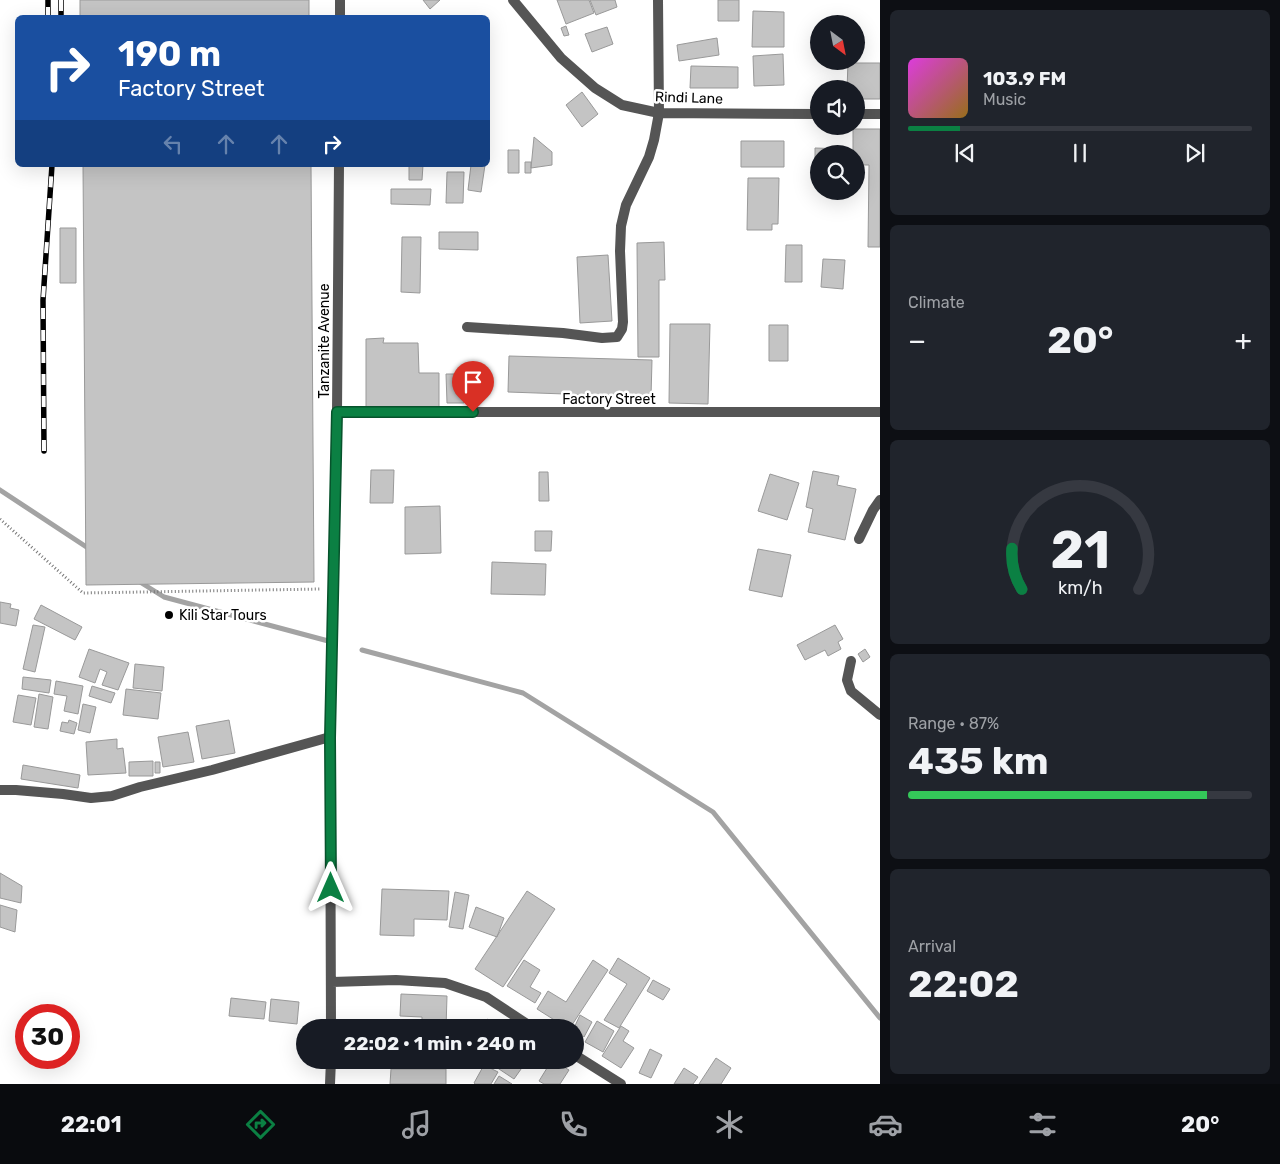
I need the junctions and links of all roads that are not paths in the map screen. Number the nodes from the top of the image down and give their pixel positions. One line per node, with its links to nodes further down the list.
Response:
1 (340, 0): 4 (street)
2 (513, 0): 5 (street, Rindi Lane)
3 (658, 0): 5 (street)
4 (340, 15)
5 (659, 113): 6 (street, Rindi Lane); 10 (street)
6 (810, 114)
7 (865, 114): 8 (street)
8 (880, 114)
9 (339, 167): 11 (street, Tanzanite Avenue)
10 (467, 327)
11 (337, 412): 12 (street, Factory Street); 17 (street, Tanzanite Avenue)
12 (880, 412)
13 (880, 500): 14 (street)
14 (859, 539)
15 (851, 662): 16 (street)
16 (880, 715)
17 (330, 738): 18 (street); 19 (street, Tanzanite Avenue)
18 (0, 790)
19 (332, 982): 20 (street, Tanzanite Avenue); 21 (street)
20 (331, 1019)
21 (519, 1019)
22 (584, 1060): 25 (street)
23 (331, 1069): 24 (street)
24 (330, 1084)
25 (621, 1084)

